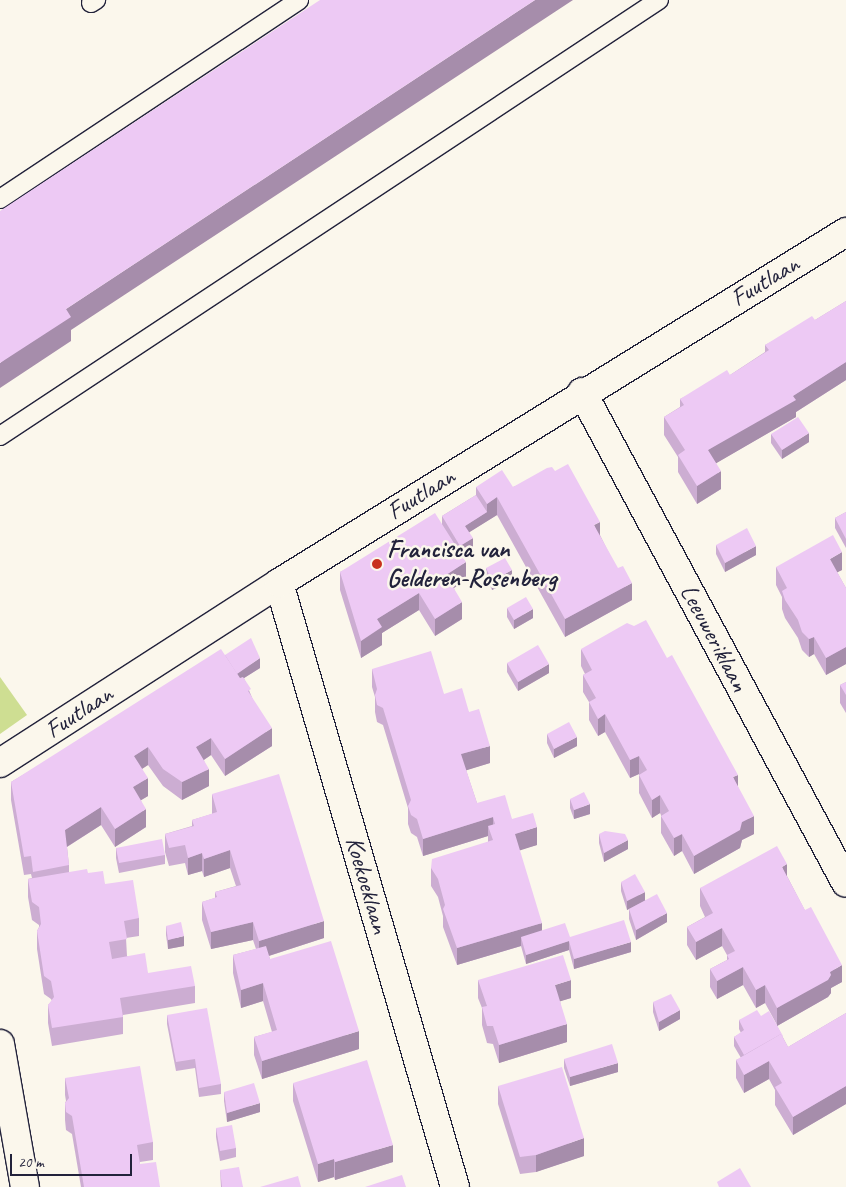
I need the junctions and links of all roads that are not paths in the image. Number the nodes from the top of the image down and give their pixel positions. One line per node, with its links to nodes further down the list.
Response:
1 (299, 0): 3 (lane)
2 (659, 0): 6 (lane)
3 (0, 198)
4 (846, 232): 5 (street, Fuutlaan)
5 (582, 392): 7 (street, Fuutlaan); 9 (street, Leeuweriklaan)
6 (0, 436)
7 (279, 583): 8 (street, Fuutlaan); 12 (street, Koekoeklaan)
8 (0, 763)
9 (846, 883)
10 (0, 1044): 11 (street)
11 (26, 1187)
12 (455, 1187)

